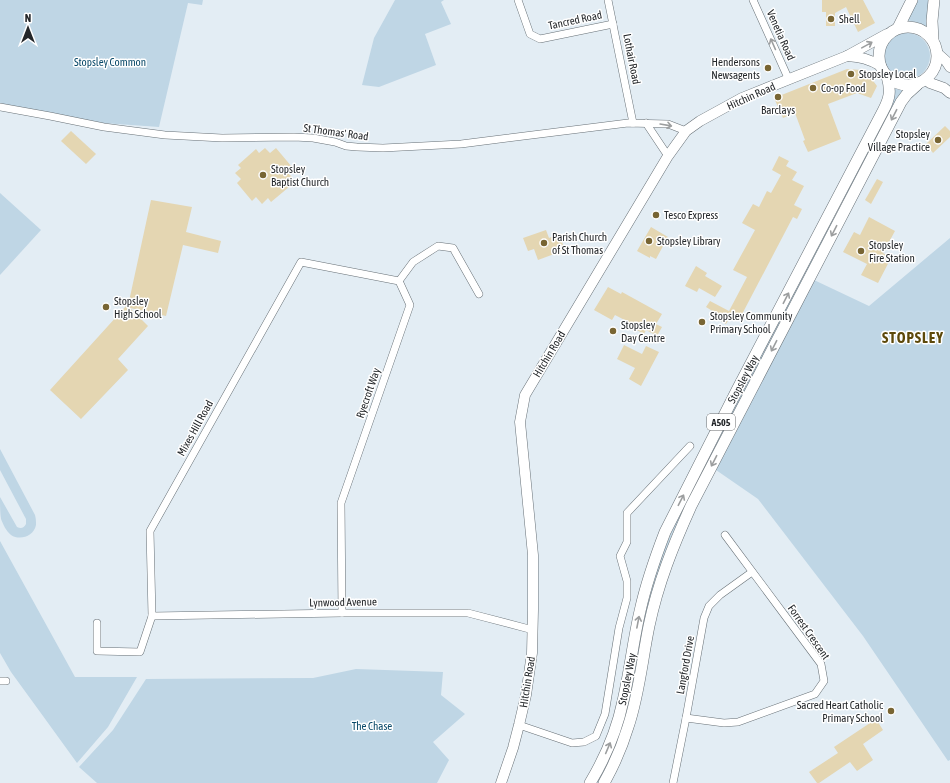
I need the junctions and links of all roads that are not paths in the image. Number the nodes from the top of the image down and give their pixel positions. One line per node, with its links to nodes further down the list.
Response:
1 (518, 0): 6 (street, Tancred Road)
2 (608, 0): 6 (street, Lothair Road)
3 (753, 0): 15 (street, Venetia Road, one-way to 3)
4 (912, 0): 7 (main road)
5 (934, 0): 9 (main road)
6 (613, 24): 19 (street, Lothair Road)
7 (898, 28): 8 (main road); 9 (main road)
8 (887, 34): 11 (street, Hitchin Road, one-way to 8); 12 (main road, A505)
9 (933, 40): 10 (main road)
10 (937, 53): 13 (street); 16 (main road, A505)
11 (847, 56): 12 (street); 15 (street, Hitchin Road)
12 (881, 66): 14 (main road, A505)
13 (950, 67)
14 (887, 76): 16 (main road, A505); 35 (main road, Stopsley Way / A505, one-way to 14)
15 (789, 80): 21 (street, Hitchin Road)
16 (921, 82): 17 (street); 36 (main road, Stopsley Way / A505, one-way to 36)
17 (948, 88)
18 (0, 107): 19 (street, St Thomas' Road)
19 (633, 123): 20 (street, St Thomas' Road)
20 (646, 124): 21 (street, St Thomas' Road, one-way to 21); 22 (street)
21 (686, 131): 22 (street, Hitchin Road)
22 (668, 156): 31 (street, Hitchin Road)
23 (399, 281): 24 (street); 28 (street, Ryecroft Way); 29 (street, Mixes Hill Road)
24 (479, 294)
25 (690, 446): 33 (street, Stopsley Way)
26 (725, 535): 27 (street, Forrest Crescent)
27 (752, 572): 32 (street, Langford Drive); 32 (street, Forrest Crescent)
28 (342, 613): 29 (street, Lynwood Avenue); 31 (street, Lynwood Avenue)
29 (152, 616): 30 (street, Mixes Hill Road)
30 (97, 623)
31 (533, 630): 33 (street, Hitchin Road)
32 (686, 718): 37 (street, Langford Drive)
33 (519, 725): 34 (street, Hitchin Road)
34 (504, 781)
35 (590, 783)
36 (604, 783)
37 (674, 783)

